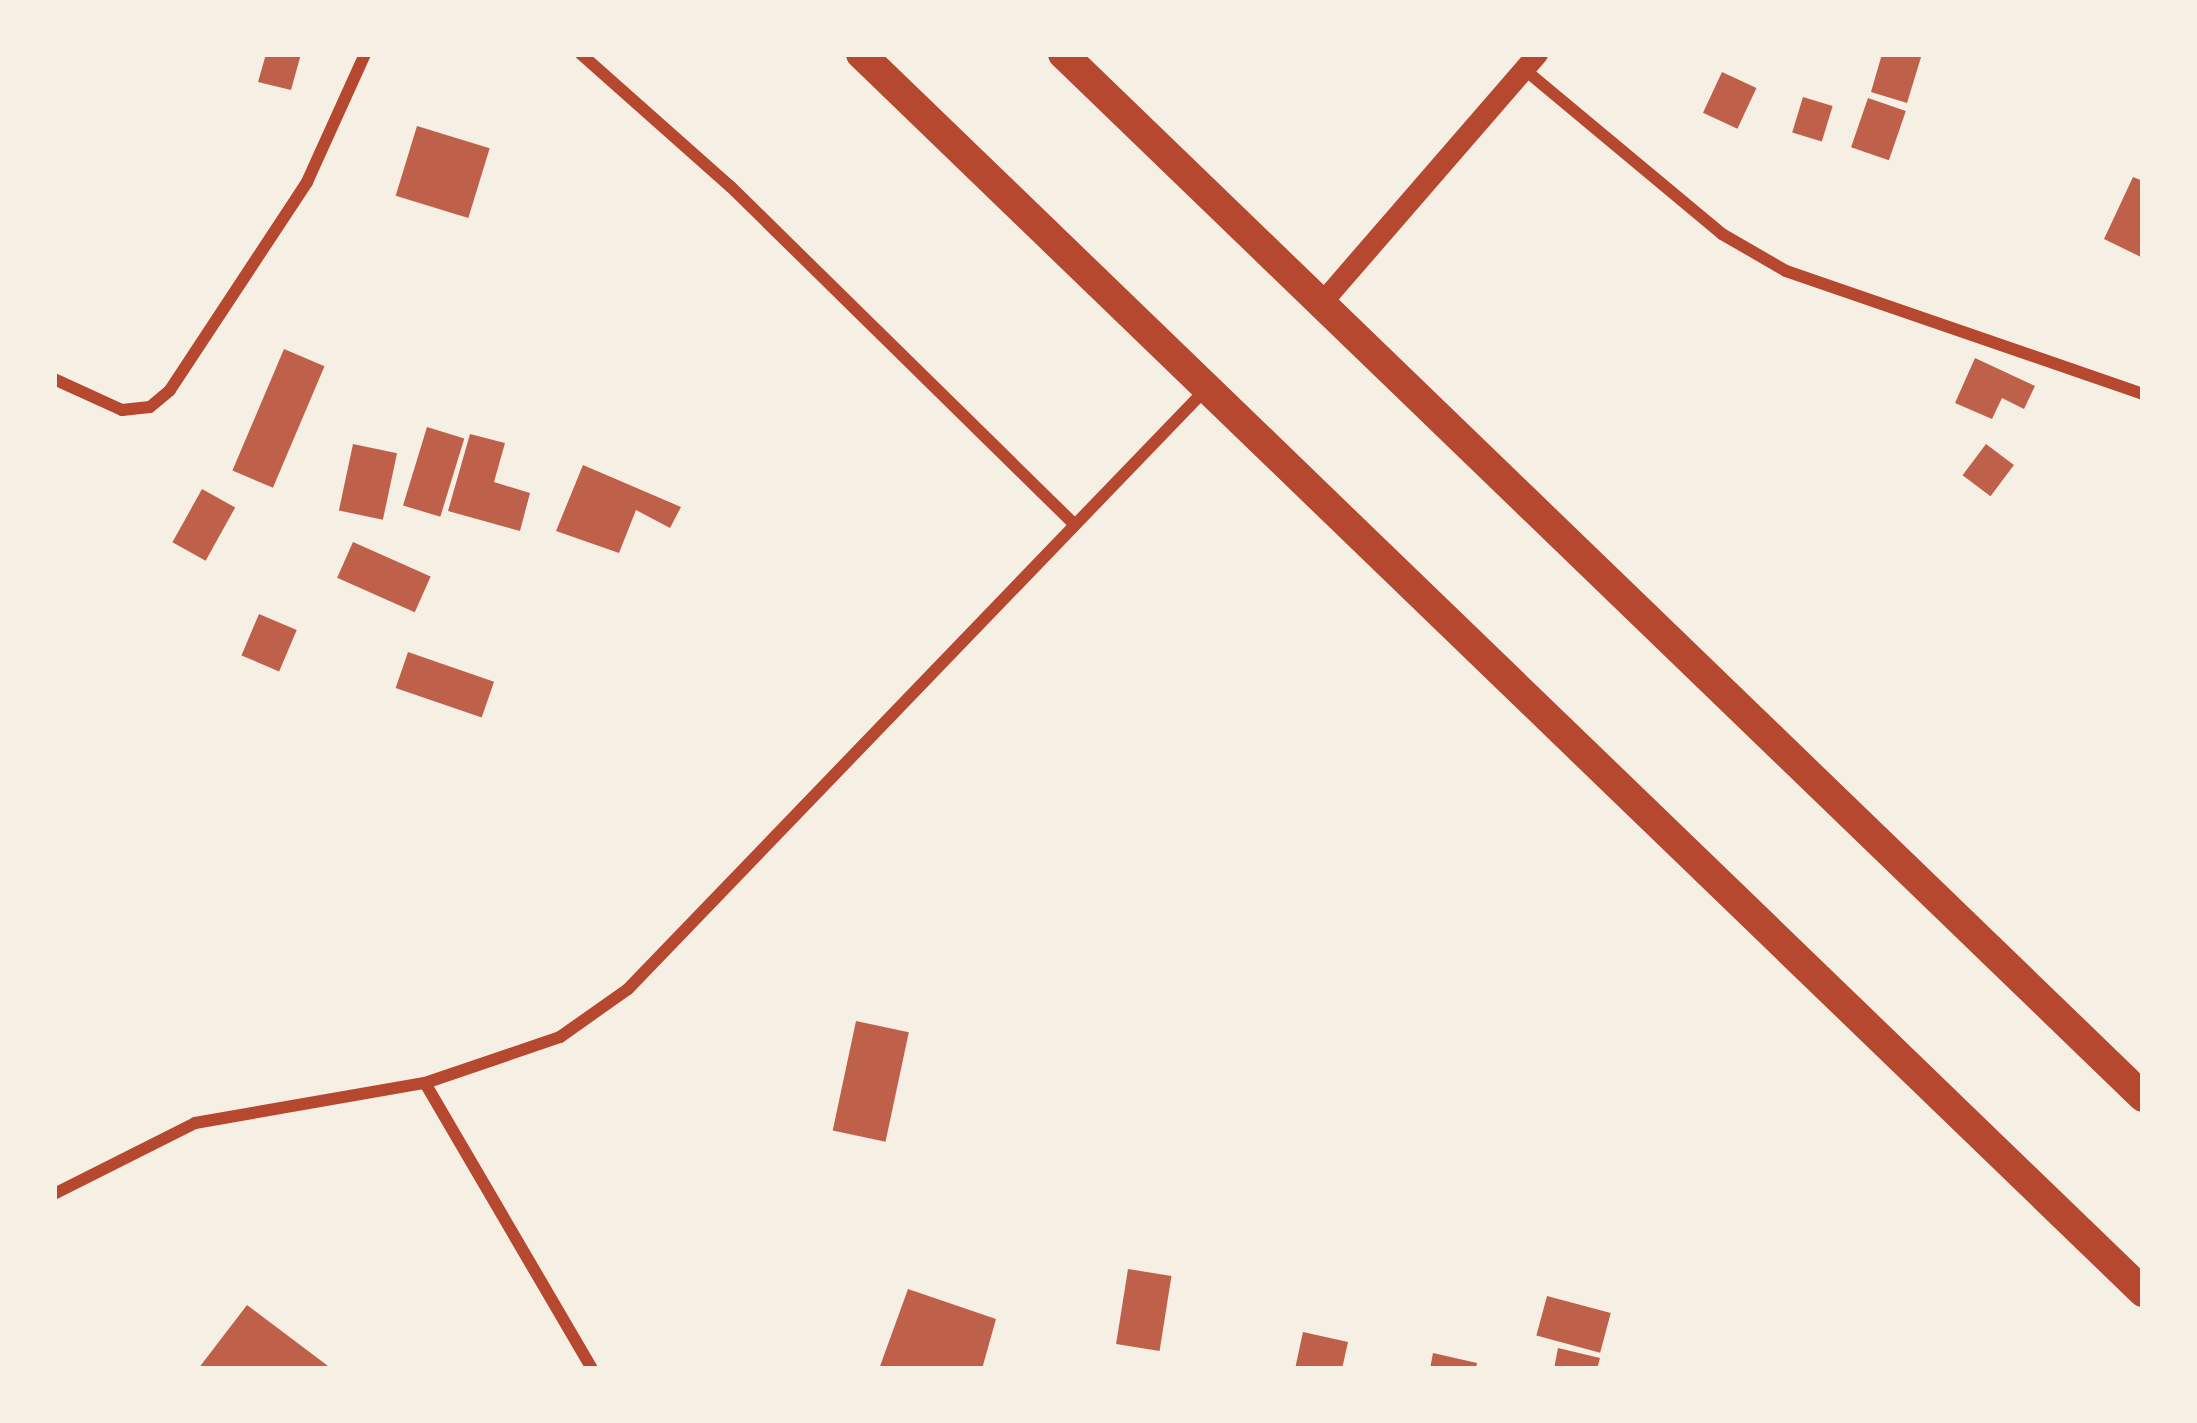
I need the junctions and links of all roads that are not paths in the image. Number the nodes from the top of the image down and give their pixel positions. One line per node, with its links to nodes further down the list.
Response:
1 (365, 54): 7 (street)
2 (580, 54): 10 (street)
3 (861, 54): 8 (main road)
4 (1063, 54): 6 (main road)
5 (1531, 62): 6 (street); 9 (street)
6 (1321, 303): 12 (main road)
7 (54, 379)
8 (1206, 388): 10 (street); 14 (main road)
9 (2143, 394)
10 (1075, 525): 11 (street)
11 (425, 1083): 13 (street); 15 (street)
12 (2143, 1097)
13 (54, 1194)
14 (2143, 1292)
15 (592, 1369)

